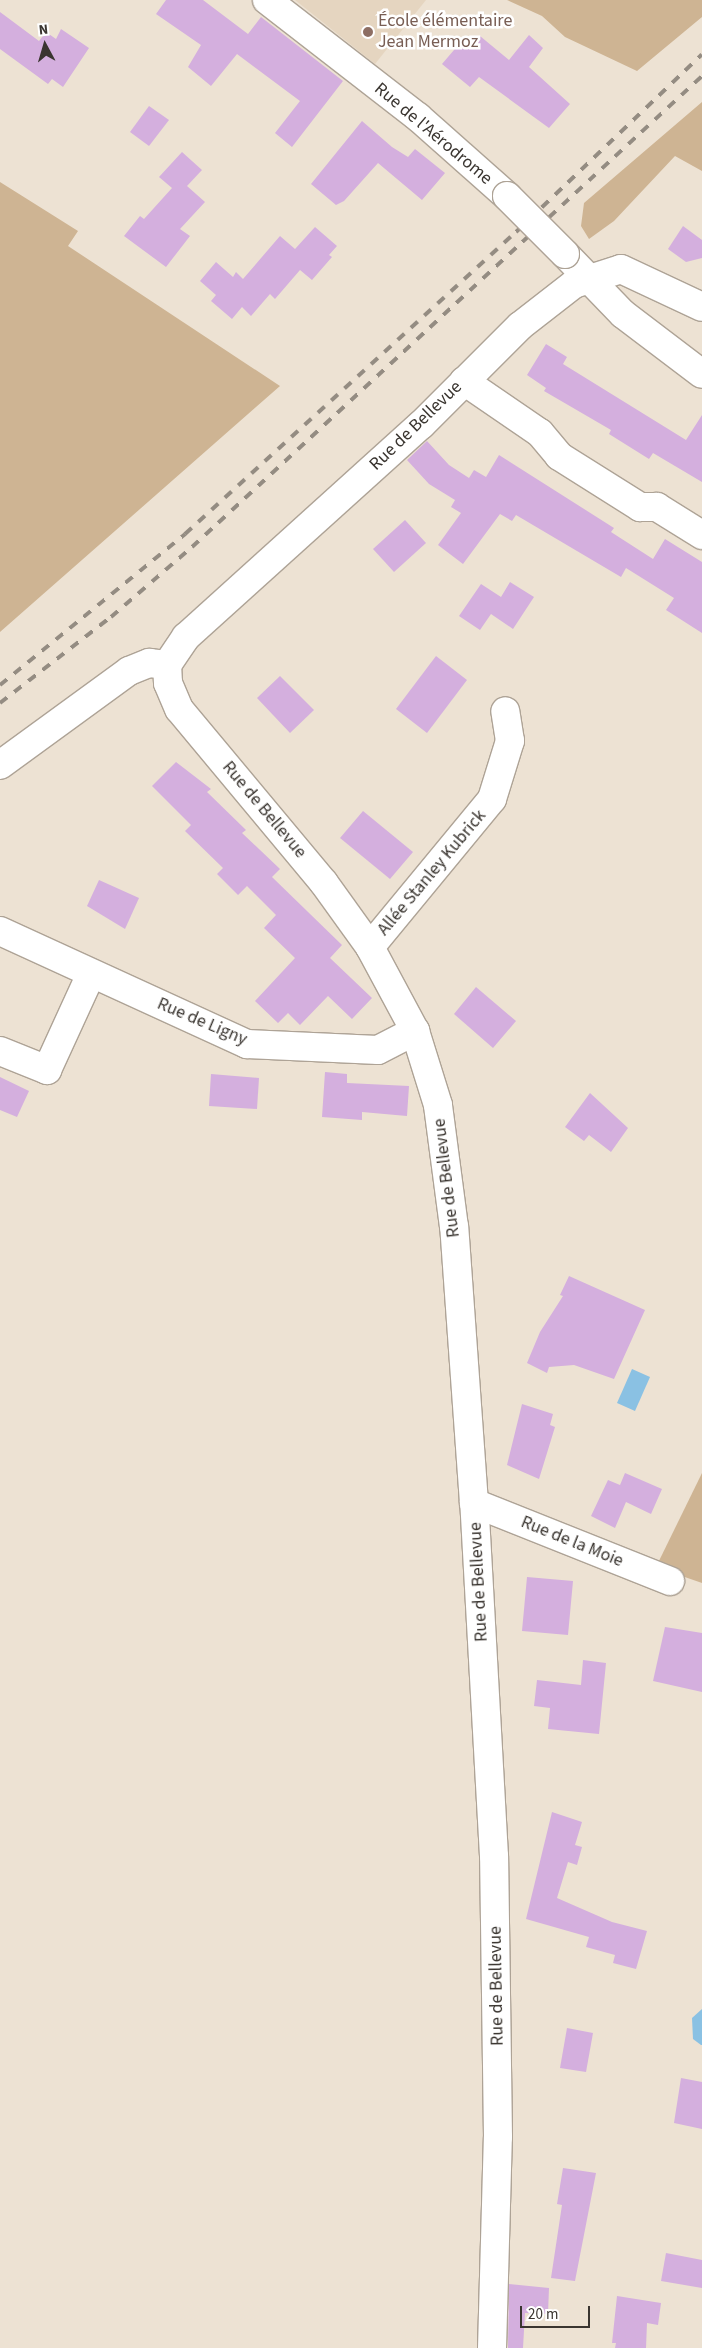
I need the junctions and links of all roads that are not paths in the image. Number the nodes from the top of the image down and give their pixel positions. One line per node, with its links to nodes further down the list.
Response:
1 (267, 0): 2 (street, Rue de l'Aérodrome, bridge)
2 (588, 280): 3 (street); 4 (street, Rue de l'Aérodrome); 5 (street, Rue de Bellevue)
3 (702, 307)
4 (702, 374)
5 (464, 381): 6 (street); 7 (street, Rue de Bellevue)
6 (702, 535)
7 (167, 665): 9 (street); 11 (street, Rue de Bellevue)
8 (505, 711): 11 (street, Allée Stanley Kubrick)
9 (0, 766)
10 (0, 931): 12 (street, Rue de Ligny)
11 (370, 947): 13 (street, Rue de Bellevue)
12 (92, 974): 13 (street, Rue de Ligny); 14 (street)
13 (415, 1030): 15 (street, Rue de Bellevue)
14 (0, 1051)
15 (474, 1503): 16 (street, Rue de la Moie); 17 (street, Rue de Bellevue)
16 (670, 1581)
17 (492, 2348)

